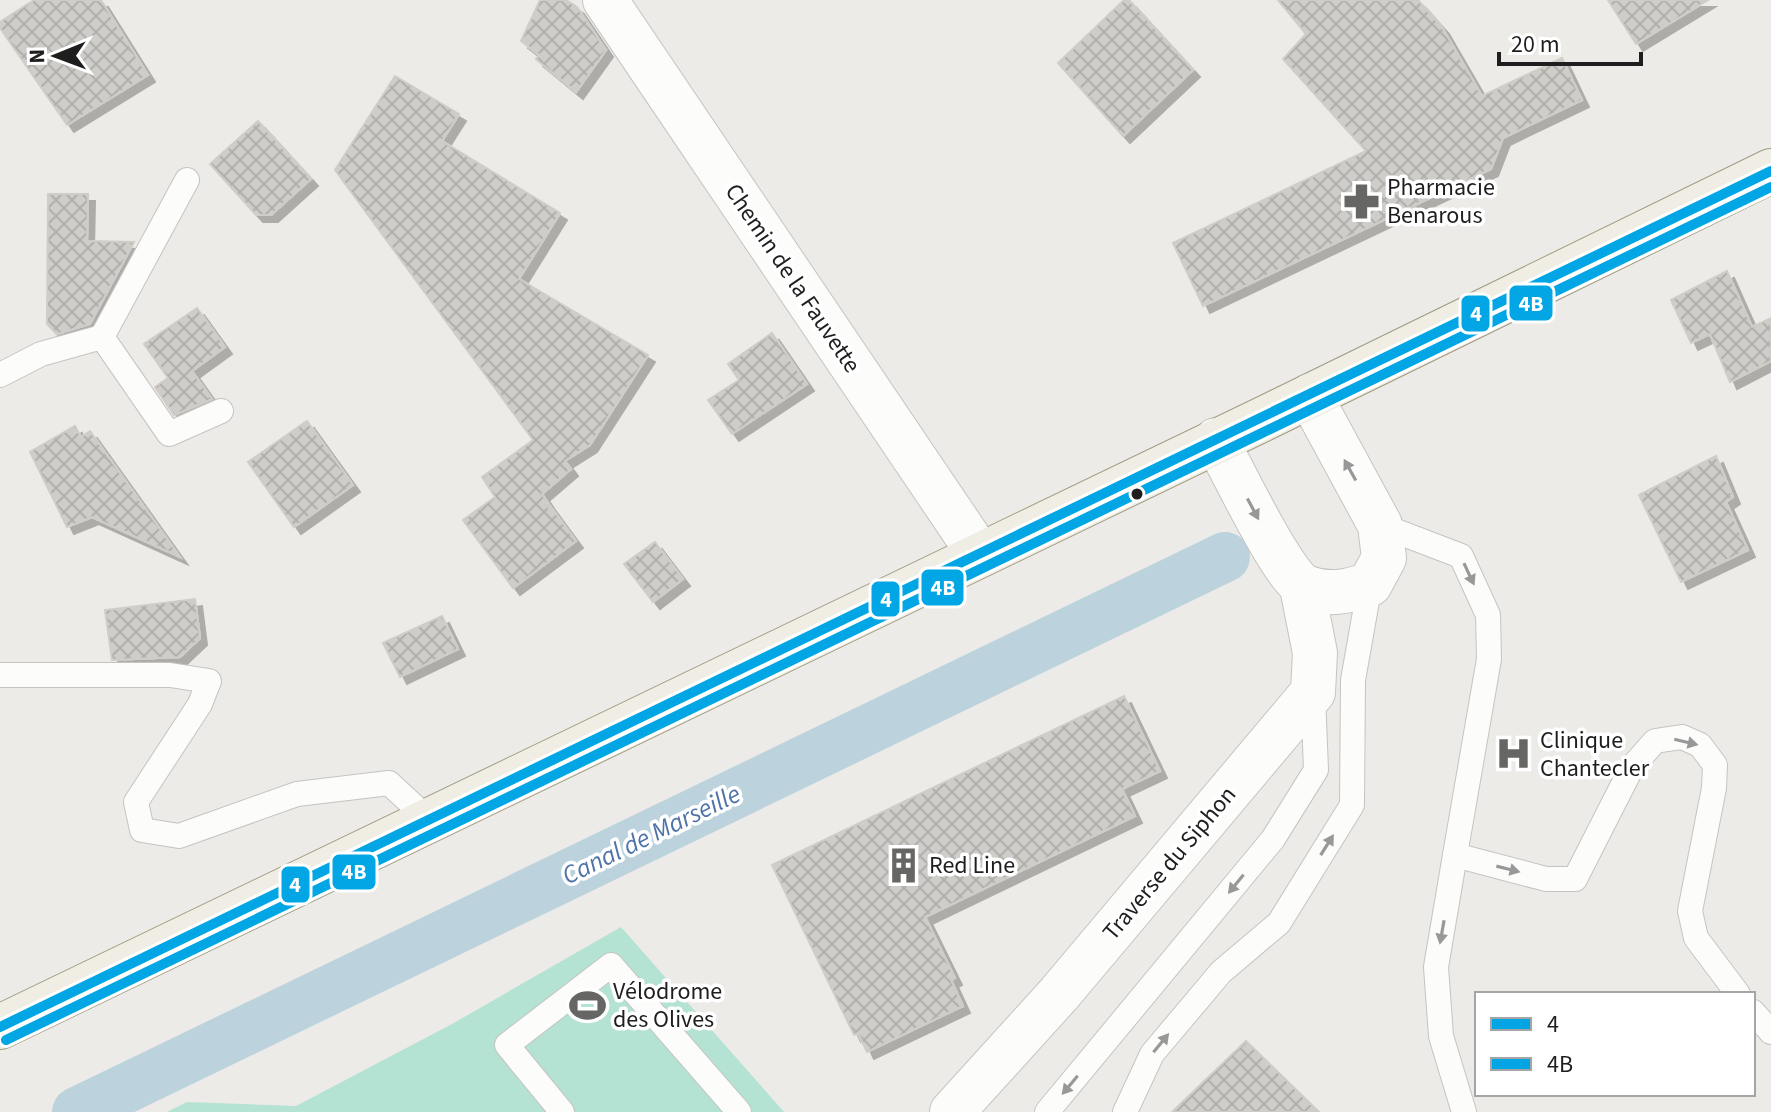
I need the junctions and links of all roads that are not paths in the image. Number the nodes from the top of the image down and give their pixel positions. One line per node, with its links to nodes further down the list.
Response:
1 (605, 0): 10 (street, Chemin de la Fauvette)
2 (1771, 171): 6 (main road)
3 (187, 180): 4 (lane)
4 (102, 337): 5 (lane); 7 (lane)
5 (0, 375)
6 (1310, 396): 8 (main road); 9 (street, one-way to 6)
7 (221, 411)
8 (1216, 440): 10 (main road); 12 (street, one-way to 12)
9 (1380, 525): 11 (street); 16 (lane, one-way to 16)
10 (980, 555): 15 (main road)
11 (1370, 584): 12 (street); 25 (lane, one-way to 11)
12 (1302, 587): 14 (street)
13 (0, 675): 15 (lane)
14 (1313, 692): 23 (street, Traverse du Siphon); 24 (lane, one-way to 24)
15 (430, 821): 19 (main road)
16 (1455, 855): 17 (lane, one-way to 17); 26 (lane, one-way to 26)
17 (1736, 992)
18 (1755, 1014): 20 (lane)
19 (0, 1027)
20 (1771, 1032)
21 (562, 1112): 22 (lane)
22 (739, 1112)
23 (952, 1112)
24 (1047, 1112)
25 (1125, 1112)
26 (1464, 1112)

